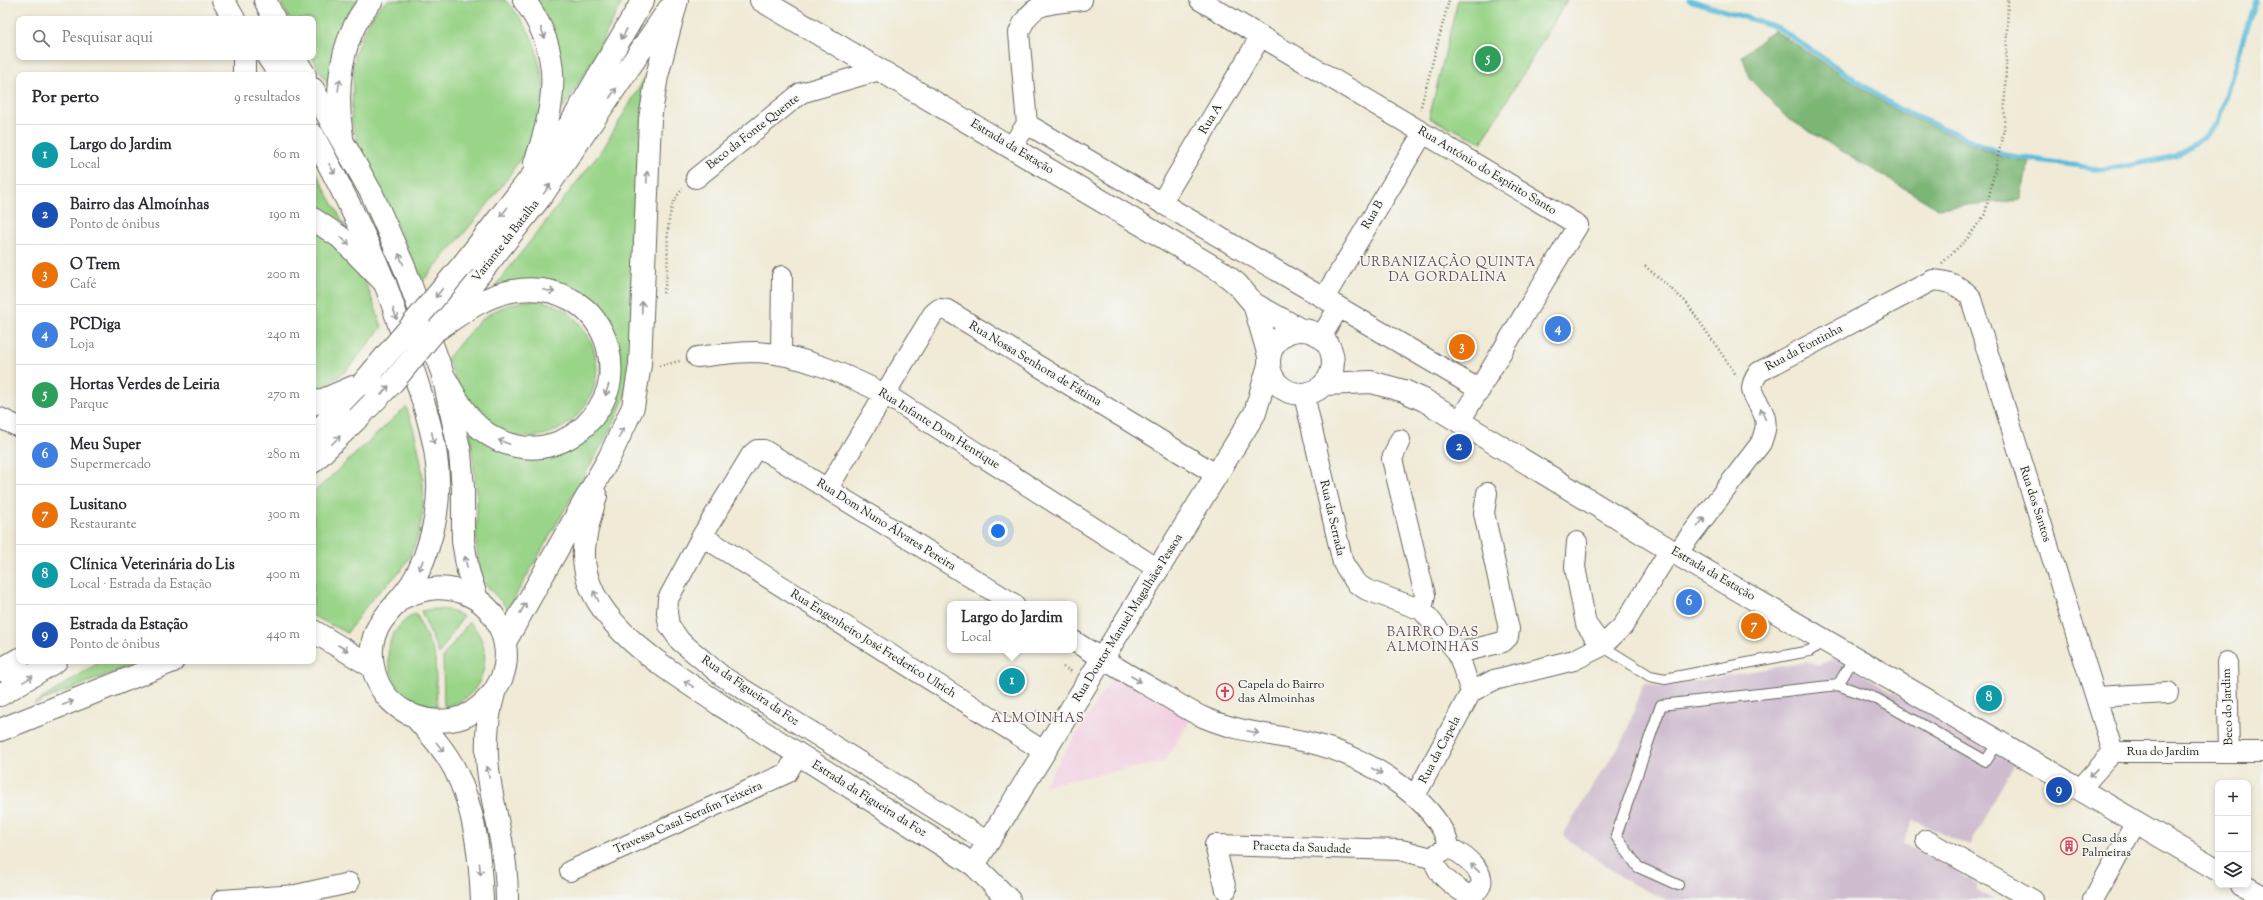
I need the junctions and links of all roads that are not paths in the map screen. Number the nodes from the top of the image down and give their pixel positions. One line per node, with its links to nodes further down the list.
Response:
1 (224, 0): 10 (main road); 11 (main road)
2 (265, 0): 12 (main road)
3 (372, 0): 24 (main road, one-way to 3)
4 (524, 0): 28 (main road, one-way to 28)
5 (643, 0): 28 (main road, one-way to 28)
6 (676, 0): 36 (main road, Variante da Batalha, one-way to 6); 57 (main road, one-way to 6)
7 (761, 0): 17 (main road, Estrada da Estação)
8 (1082, 0): 22 (street)
9 (1200, 0): 13 (street, Rua António do Espírito Santo)
10 (232, 16)
11 (240, 16)
12 (273, 16)
13 (1261, 36): 23 (street, Rua António do Espírito Santo); 29 (street, Rua A)
14 (244, 60): 18 (main road)
15 (270, 60): 19 (main road)
16 (296, 60): 20 (main road)
17 (880, 70): 26 (main road, Estrada da Estação); 27 (street, Beco da Fonte Quente)
18 (244, 72)
19 (278, 72)
20 (303, 72)
21 (316, 94): 24 (main road)
22 (1027, 124): 26 (street); 29 (street)
23 (1419, 130): 34 (street, Rua B); 46 (street, Rua António do Espírito Santo)
24 (342, 137): 42 (main road, one-way to 24)
25 (316, 141): 33 (main road, one-way to 33)
26 (1012, 146): 35 (main road, Estrada da Estação)
27 (696, 178)
28 (528, 181): 44 (main road, one-way to 44, bridge)
29 (1161, 203): 34 (street)
30 (316, 220): 33 (main road, one-way to 33)
31 (782, 276): 38 (street)
32 (1933, 280): 64 (street, Rua da Fontinha, one-way to 32); 90 (street, Rua dos Santos)
33 (384, 282): 66 (main road, one-way to 66)
34 (1331, 302): 37 (street, Rua B); 46 (street)
35 (1254, 304): 37 (main road, Estrada da Estação); 41 (main road, Estrada da Estação)
36 (435, 332): 42 (main road, one-way to 42); 58 (main road, Variante da Batalha, one-way to 36, bridge)
37 (1311, 333): 39 (main road, Estrada da Estação); 41 (main road)
38 (781, 355): 40 (street, Rua Infante Dom Henrique); 47 (street, Rua Infante Dom Henrique)
39 (1333, 356): 43 (main road, Estrada da Estação); 45 (main road)
40 (697, 357)
41 (1269, 362): 48 (main road, Estrada da Estação); 50 (main road, Rua Doutor Manuel Magalhães Pessoa)
42 (443, 375): 67 (main road, one-way to 42)
43 (1371, 382): 45 (main road, Estrada da Estação); 52 (main road, Estrada da Estação)
44 (362, 384): 49 (main road); 54 (main road)
45 (1325, 384): 48 (main road, Estrada da Estação)
46 (1480, 390): 52 (street, Rua António do Espírito Santo)
47 (885, 394): 59 (street, Rua Nossa Senhora de Fátima); 60 (street, Rua Nossa Senhora de Fátima); 65 (street, Rua Infante Dom Henrique)
48 (1296, 394): 50 (main road, Rua Doutor Manuel Magalhães Pessoa); 69 (street, Rua da Serrada)
49 (316, 403)
50 (1255, 412): 59 (main road, Rua Doutor Manuel Magalhães Pessoa)
51 (0, 418): 53 (street)
52 (1460, 421): 64 (main road, Estrada da Estação)
53 (16, 426)
54 (316, 433)
55 (1400, 440): 69 (street)
56 (757, 450): 60 (street, Rua Dom Nuno Álvares Pereira); 62 (street, Rua da Figueira da Foz)
57 (608, 458): 72 (main road, one-way to 57); 99 (main road, Estrada da Figueira da Foz, one-way to 57)
58 (316, 459)
59 (1217, 475): 65 (main road, Rua Doutor Manuel Magalhães Pessoa)
60 (828, 488): 68 (street, Rua Dom Nuno Álvares Pereira)
61 (1487, 493): 75 (street)
62 (702, 536): 95 (street, Rua Engenheiro José Frederico Ulrich); 104 (street, Rua da Figueira da Foz)
63 (1577, 542): 74 (street)
64 (1674, 552): 71 (main road, Estrada da Estação); 74 (street)
65 (1158, 569): 77 (main road, Rua Doutor Manuel Magalhães Pessoa)
66 (402, 598): 67 (main road); 83 (main road)
67 (476, 599): 72 (main road)
68 (1009, 601)
69 (1415, 608): 75 (street)
70 (316, 633): 83 (main road, one-way to 83)
71 (1823, 637): 74 (lane); 76 (main road, Estrada da Estação)
72 (505, 642): 87 (main road)
73 (1077, 644): 77 (street)
74 (1602, 646): 91 (street)
75 (1458, 653): 91 (street)
76 (1854, 656): 86 (lane); 94 (main road, Estrada da Estação)
77 (1102, 659): 95 (main road, Rua Doutor Manuel Magalhães Pessoa); 101 (street, Rua da Capela, one-way to 101)
78 (16, 661): 84 (main road)
79 (2227, 662): 97 (street, Beco do Jardim)
80 (24, 664): 85 (main road)
81 (51, 664): 89 (main road, one-way to 81)
82 (165, 664): 93 (main road, one-way to 82)
83 (373, 666): 92 (main road)
84 (0, 670)
85 (0, 679)
86 (1838, 685): 94 (lane); 110 (lane)
87 (494, 692): 92 (main road); 117 (main road, one-way to 87)
88 (2168, 692): 90 (street)
89 (0, 695)
90 (2096, 697): 96 (street, Rua dos Santos)
91 (1468, 698): 101 (street, Rua da Capela)
92 (415, 717): 116 (main road, one-way to 116)
93 (0, 730)
94 (1999, 741): 100 (main road, Estrada da Estação)
95 (1045, 752): 104 (main road, Rua Doutor Manuel Magalhães Pessoa)
96 (2113, 752): 97 (street, Rua do Jardim); 100 (street, Rua do Jardim, one-way to 100)
97 (2229, 752): 98 (street, Rua do Jardim)
98 (2263, 752)
99 (798, 754): 106 (main road, Estrada da Figueira da Foz); 108 (street, Travessa Casal Serafim Teixeira)
100 (2080, 789): 102 (main road, Estrada da Estação)
101 (1415, 796): 105 (street)
102 (2136, 822): 107 (main road, Estrada da Estação); 120 (street)
103 (1926, 840): 119 (street)
104 (988, 842): 106 (main road, Rua Doutor Manuel Magalhães Pessoa)
105 (1442, 853): 112 (street, Praceta da Saudade); 114 (street); 114 (street, one-way to 105)
106 (974, 865): 118 (main road, Estrada da Figueira da Foz)
107 (2215, 868)
108 (570, 871)
109 (349, 883): 115 (street)
110 (1678, 885)
111 (2247, 888): 113 (main road)
112 (1226, 890)
113 (2263, 897)
114 (1468, 898)
115 (222, 900)
116 (482, 900)
117 (507, 900)
118 (1008, 900)
119 (2033, 900)
120 (2093, 900)

